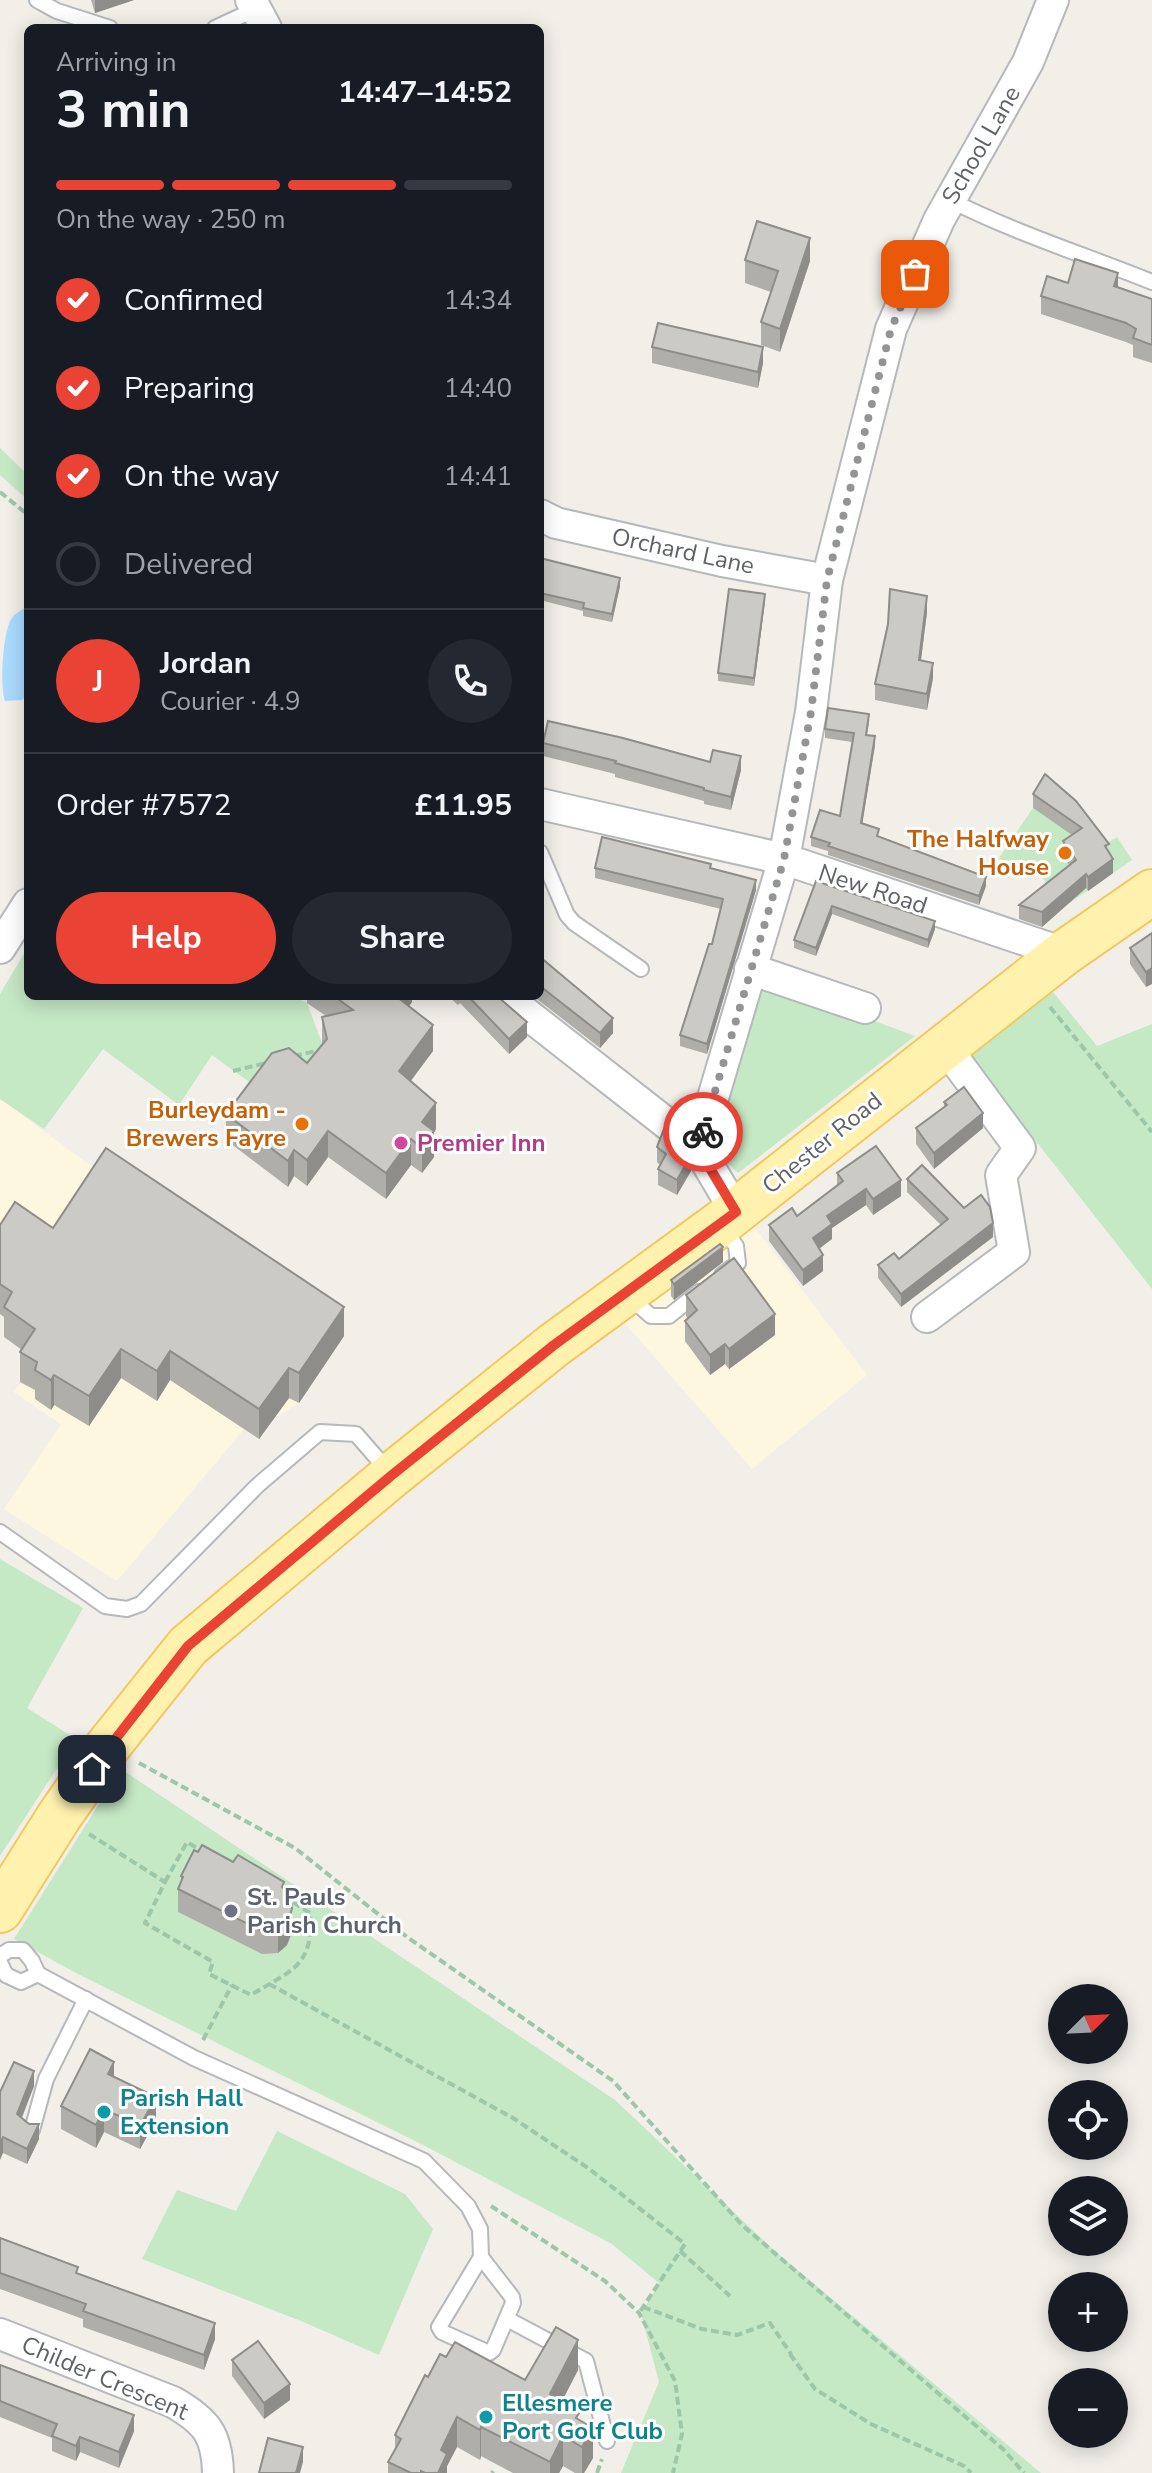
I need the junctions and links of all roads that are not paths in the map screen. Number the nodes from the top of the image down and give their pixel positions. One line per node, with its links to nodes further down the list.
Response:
1 (37, 0): 4 (lane)
2 (1053, 0): 6 (street, School Lane)
3 (258, 12): 5 (lane)
4 (98, 24)
5 (226, 24)
6 (950, 200): 7 (lane); 9 (street, School Lane)
7 (1152, 282)
8 (544, 517): 9 (street, Orchard Lane)
9 (827, 580): 11 (street, School Lane)
10 (544, 806): 11 (street, New Road)
11 (784, 859): 16 (street, New Road); 18 (street, School Lane)
12 (544, 861): 17 (lane)
13 (1152, 892): 16 (main road, Chester Road)
14 (15, 913): 15 (street)
15 (0, 948)
16 (1064, 953): 21 (main road, Chester Road)
17 (641, 969)
18 (750, 969): 20 (street); 22 (street, School Lane)
19 (509, 1000): 22 (street)
20 (865, 1008)
21 (944, 1045): 23 (main road, Chester Road); 24 (street)
22 (698, 1148): 23 (street)
23 (728, 1218): 25 (main road, Chester Road)
24 (927, 1317)
25 (392, 1475): 26 (lane); 27 (main road, Chester Road)
26 (0, 1532)
27 (0, 1910)
28 (0, 1959): 29 (lane); 29 (lane)
29 (38, 1974): 30 (lane)
30 (86, 1999): 31 (lane); 32 (lane)
31 (32, 2130)
32 (481, 2257): 33 (lane); 33 (lane)
33 (507, 2319): 35 (lane)
34 (0, 2334): 36 (street, Childer Crescent)
35 (607, 2441)
36 (218, 2473)

